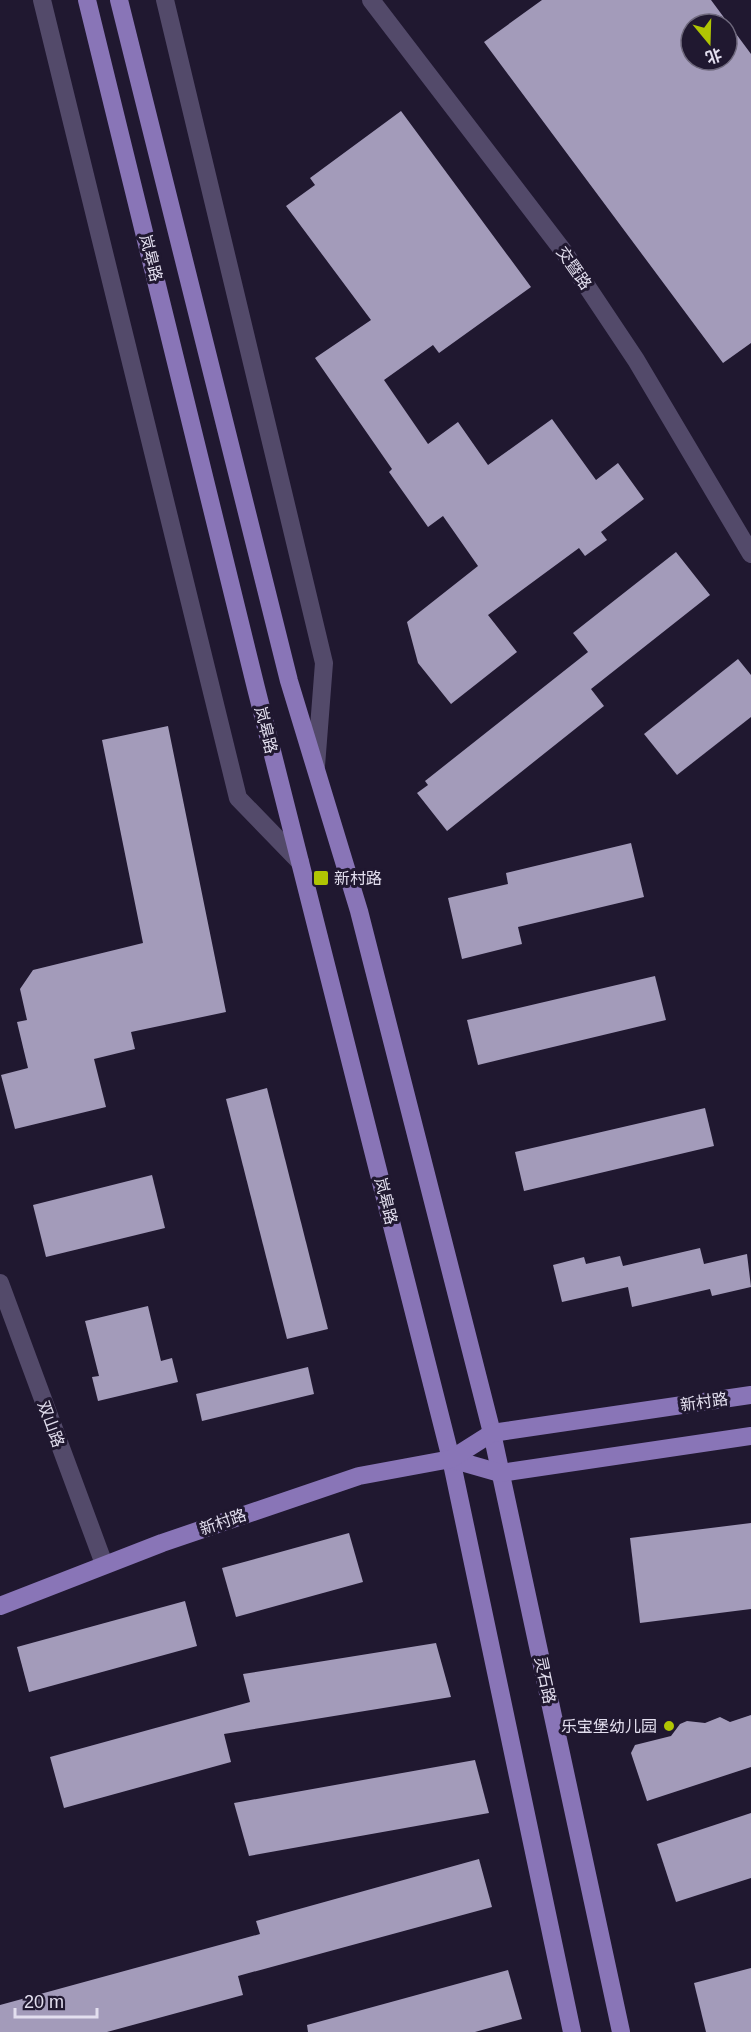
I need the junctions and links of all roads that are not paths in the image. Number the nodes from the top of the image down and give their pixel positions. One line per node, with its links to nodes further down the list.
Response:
1 (42, 0): 8 (street)
2 (87, 0): 8 (main road, 岚皋路)
3 (119, 0): 7 (main road, 岚皋路)
4 (165, 0): 7 (street)
5 (371, 0): 6 (street, 交暨路)
6 (751, 554)
7 (315, 768): 11 (main road, 岚皋路)
8 (300, 862): 13 (main road, 岚皋路)
9 (0, 1283): 15 (street, 双山路)
10 (751, 1395): 11 (main road, 新村路)
11 (492, 1433): 13 (main road, 新村路); 14 (main road, 灵石路)
12 (751, 1436): 14 (main road, 新村路)
13 (451, 1459): 14 (main road, 新村路); 15 (main road, 新村路); 17 (main road)
14 (500, 1473): 18 (main road, 灵石路)
15 (104, 1564): 16 (main road, 新村路)
16 (0, 1606)
17 (572, 2032)
18 (621, 2032)

